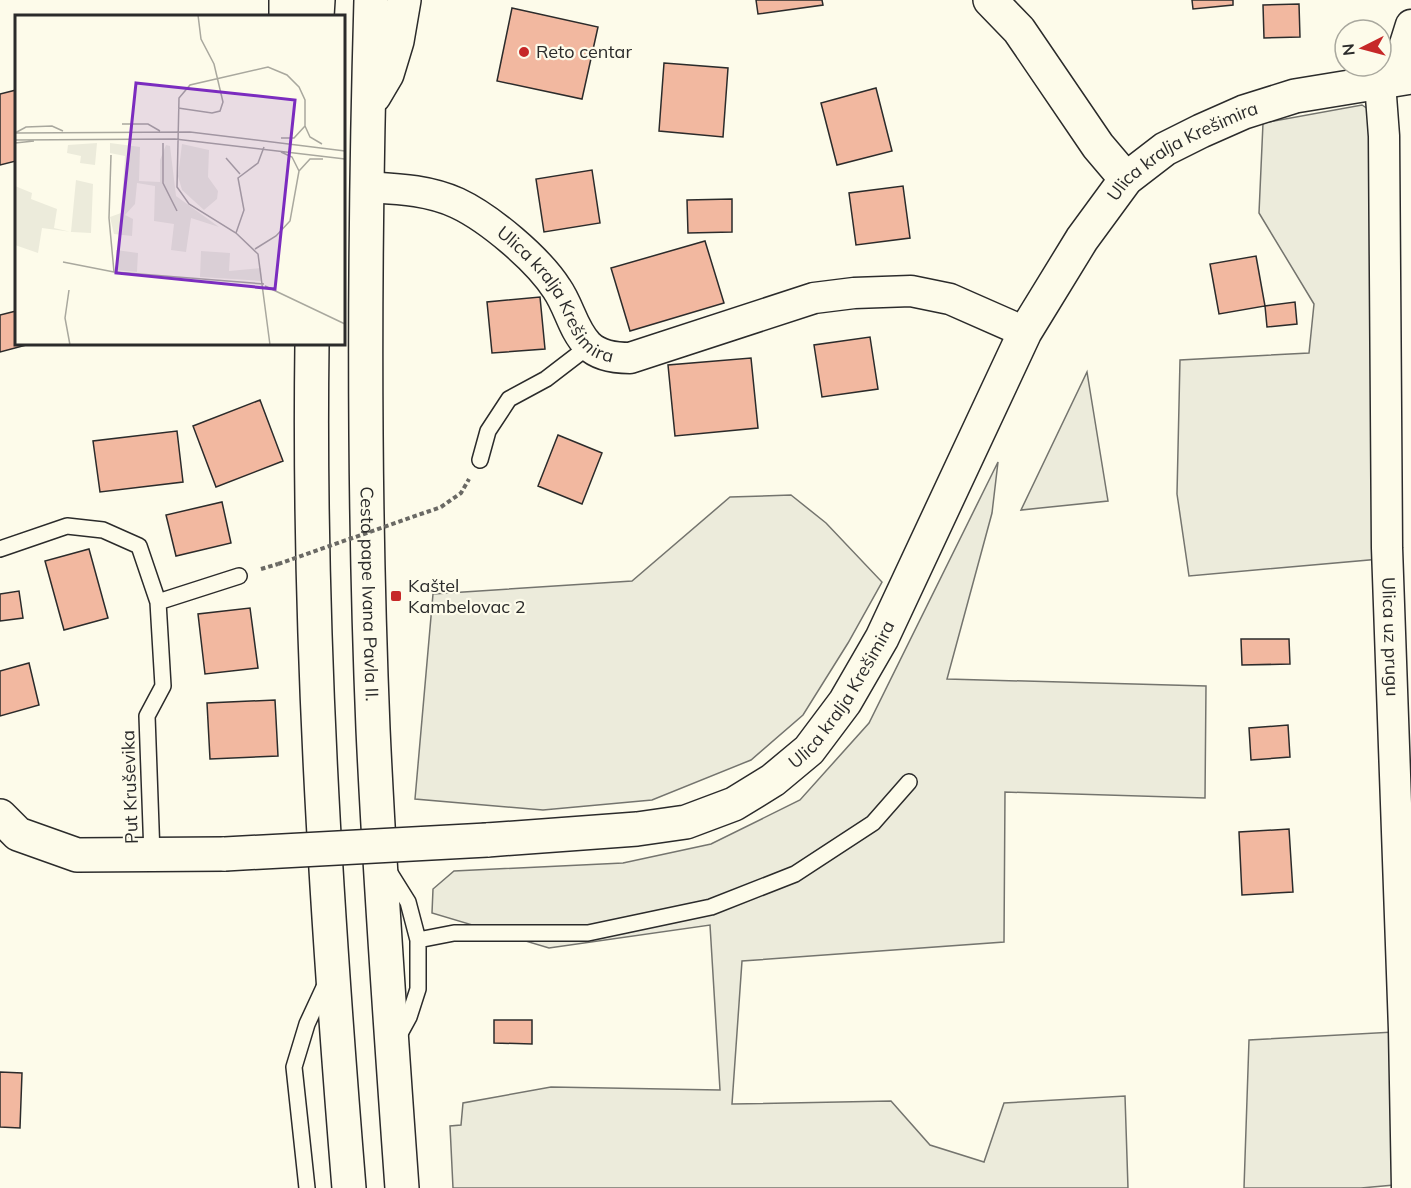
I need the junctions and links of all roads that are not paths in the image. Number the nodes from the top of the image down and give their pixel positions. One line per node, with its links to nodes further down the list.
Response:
1 (371, 0): 6 (main road, Cesta pape Ivana Pavla II.)
2 (404, 0): 6 (main road)
3 (990, 0): 7 (main road)
4 (1411, 25): 5 (street)
5 (1395, 80): 7 (main road, Ulica kralja Krešimira); 26 (street, Ulica uz prugu)
6 (368, 105): 8 (main road, Cesta pape Ivana Pavla II.)
7 (1126, 179): 9 (main road, Ulica kralja Krešimira)
8 (367, 187): 11 (street, Ulica kralja Krešimira); 19 (main road, Cesta pape Ivana Pavla II.)
9 (1025, 332): 11 (street, Ulica kralja Krešimira); 18 (main road, Ulica kralja Krešimira, bridge)
10 (312, 345): 21 (main road)
11 (589, 346): 12 (lane)
12 (480, 460)
13 (0, 549): 15 (lane, Put Kruševika)
14 (239, 576): 15 (lane)
15 (158, 602): 18 (lane, Put Kruševika)
16 (909, 782): 20 (lane)
17 (0, 816): 18 (main road, Ulica kralja Krešimira)
18 (152, 855)
19 (379, 855): 20 (lane); 22 (main road, Cesta pape Ivana Pavla II.)
20 (417, 940): 22 (lane)
21 (331, 972): 23 (lane); 24 (main road)
22 (392, 1050): 25 (main road, Cesta pape Ivana Pavla II.)
23 (307, 1188)
24 (349, 1188)
25 (402, 1188)
26 (1407, 1188)

